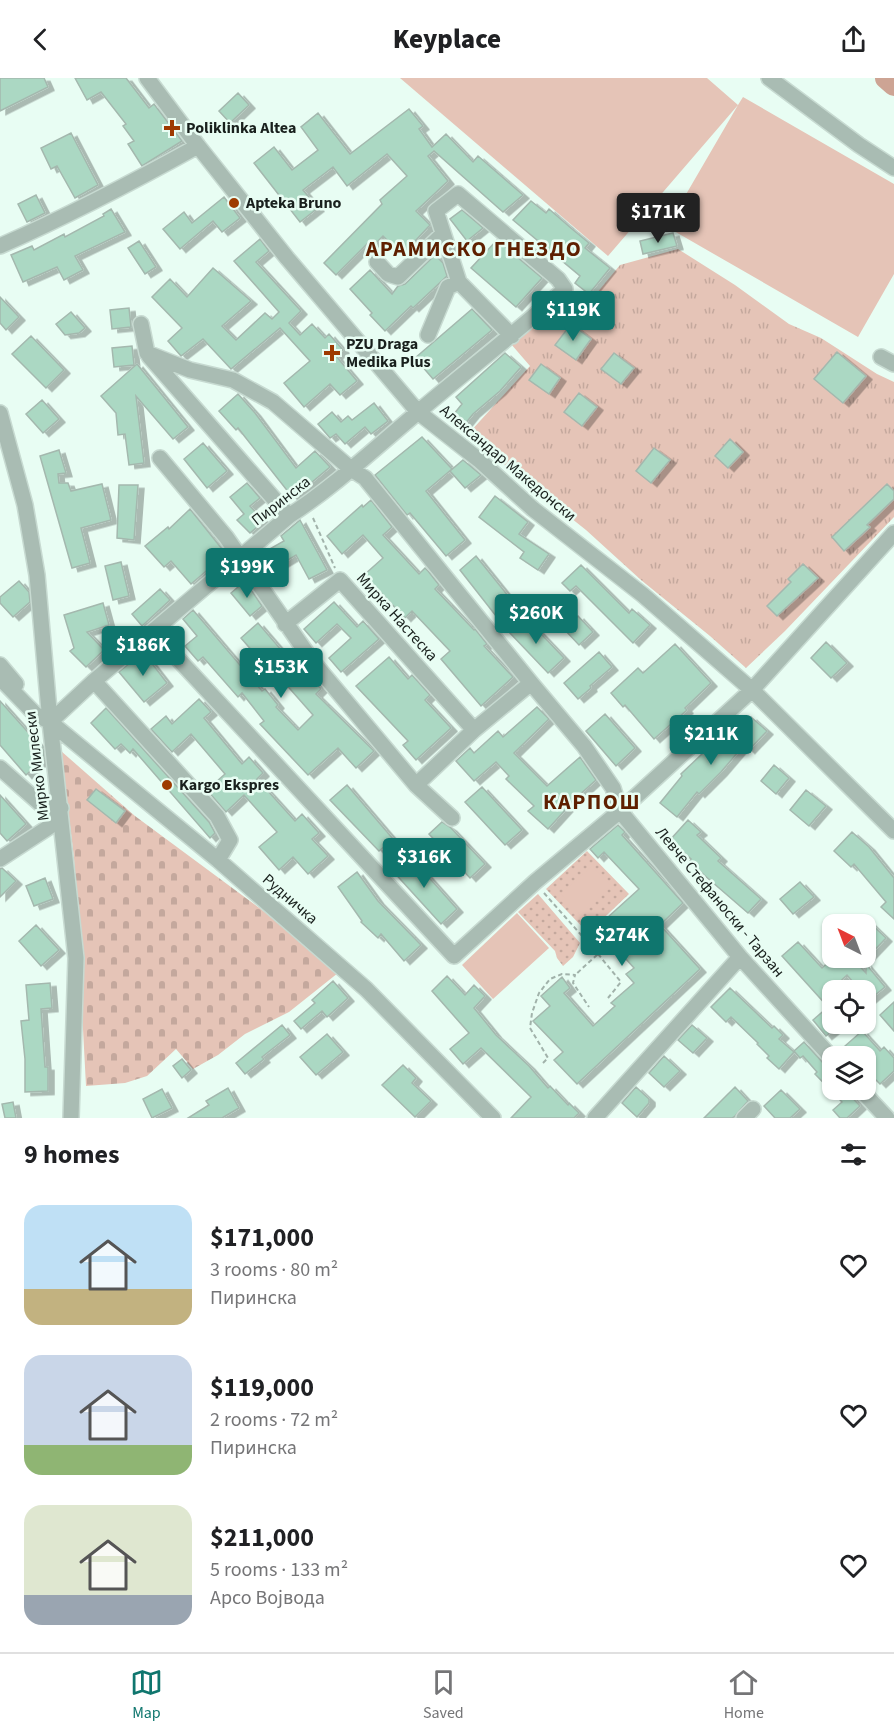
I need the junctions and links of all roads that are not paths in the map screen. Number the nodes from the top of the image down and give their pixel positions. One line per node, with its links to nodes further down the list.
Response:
1 (147, 78): 3 (street, Александар Македонски)
2 (769, 78): 4 (street)
3 (198, 146): 6 (street); 13 (street, Александар Македонски)
4 (894, 168)
5 (443, 234): 7 (street); 8 (street, Пиринска); 11 (street, Пиринска)
6 (0, 246)
7 (377, 262)
8 (459, 282): 10 (street); 11 (street, Пиринска)
9 (141, 324): 12 (street)
10 (428, 335)
11 (512, 336): 13 (street, Пиринска)
12 (147, 353): 16 (street, Левче Стефаноски - Тарзан); 17 (street)
13 (418, 412): 16 (street, Пиринска); 26 (street, Александар Македонски)
14 (0, 413): 27 (street, Мирко Милески)
15 (160, 458): 19 (street)
16 (351, 469): 17 (street, Пиринска); 25 (street, Левче Стефаноски - Тарзан)
17 (289, 516): 19 (street, Пиринска)
18 (894, 533): 26 (street)
19 (240, 558): 20 (street); 21 (street, Пиринска)
20 (285, 624): 28 (street, Мирка Настеска); 30 (street)
21 (153, 632): 24 (street, Пиринска); 32 (street)
22 (0, 664): 27 (street, Рудничка)
23 (0, 678): 27 (street, Рудничка)
24 (94, 681): 27 (street, Пиринска); 36 (street)
25 (531, 683): 28 (street); 32 (street, Левче Стефаноски - Тарзан)
26 (752, 690): 32 (street); 34 (street, Александар Македонски)
27 (50, 722): 31 (street, Мирко Милески); 36 (street, Рудничка)
28 (474, 730): 30 (street)
29 (0, 768): 31 (street)
30 (416, 785): 33 (street)
31 (61, 808): 35 (street); 40 (street, Мирко Милески)
32 (620, 811): 37 (street, Левче Стефаноски - Тарзан)
33 (452, 818)
34 (894, 831)
35 (0, 859)
36 (218, 860): 41 (street, Рудничка)
37 (740, 957): 38 (street, Левче Стефаноски - Тарзан); 42 (street)
38 (822, 1047)
39 (870, 1100): 43 (street)
40 (71, 1118)
41 (494, 1118)
42 (595, 1118)
43 (887, 1118)

